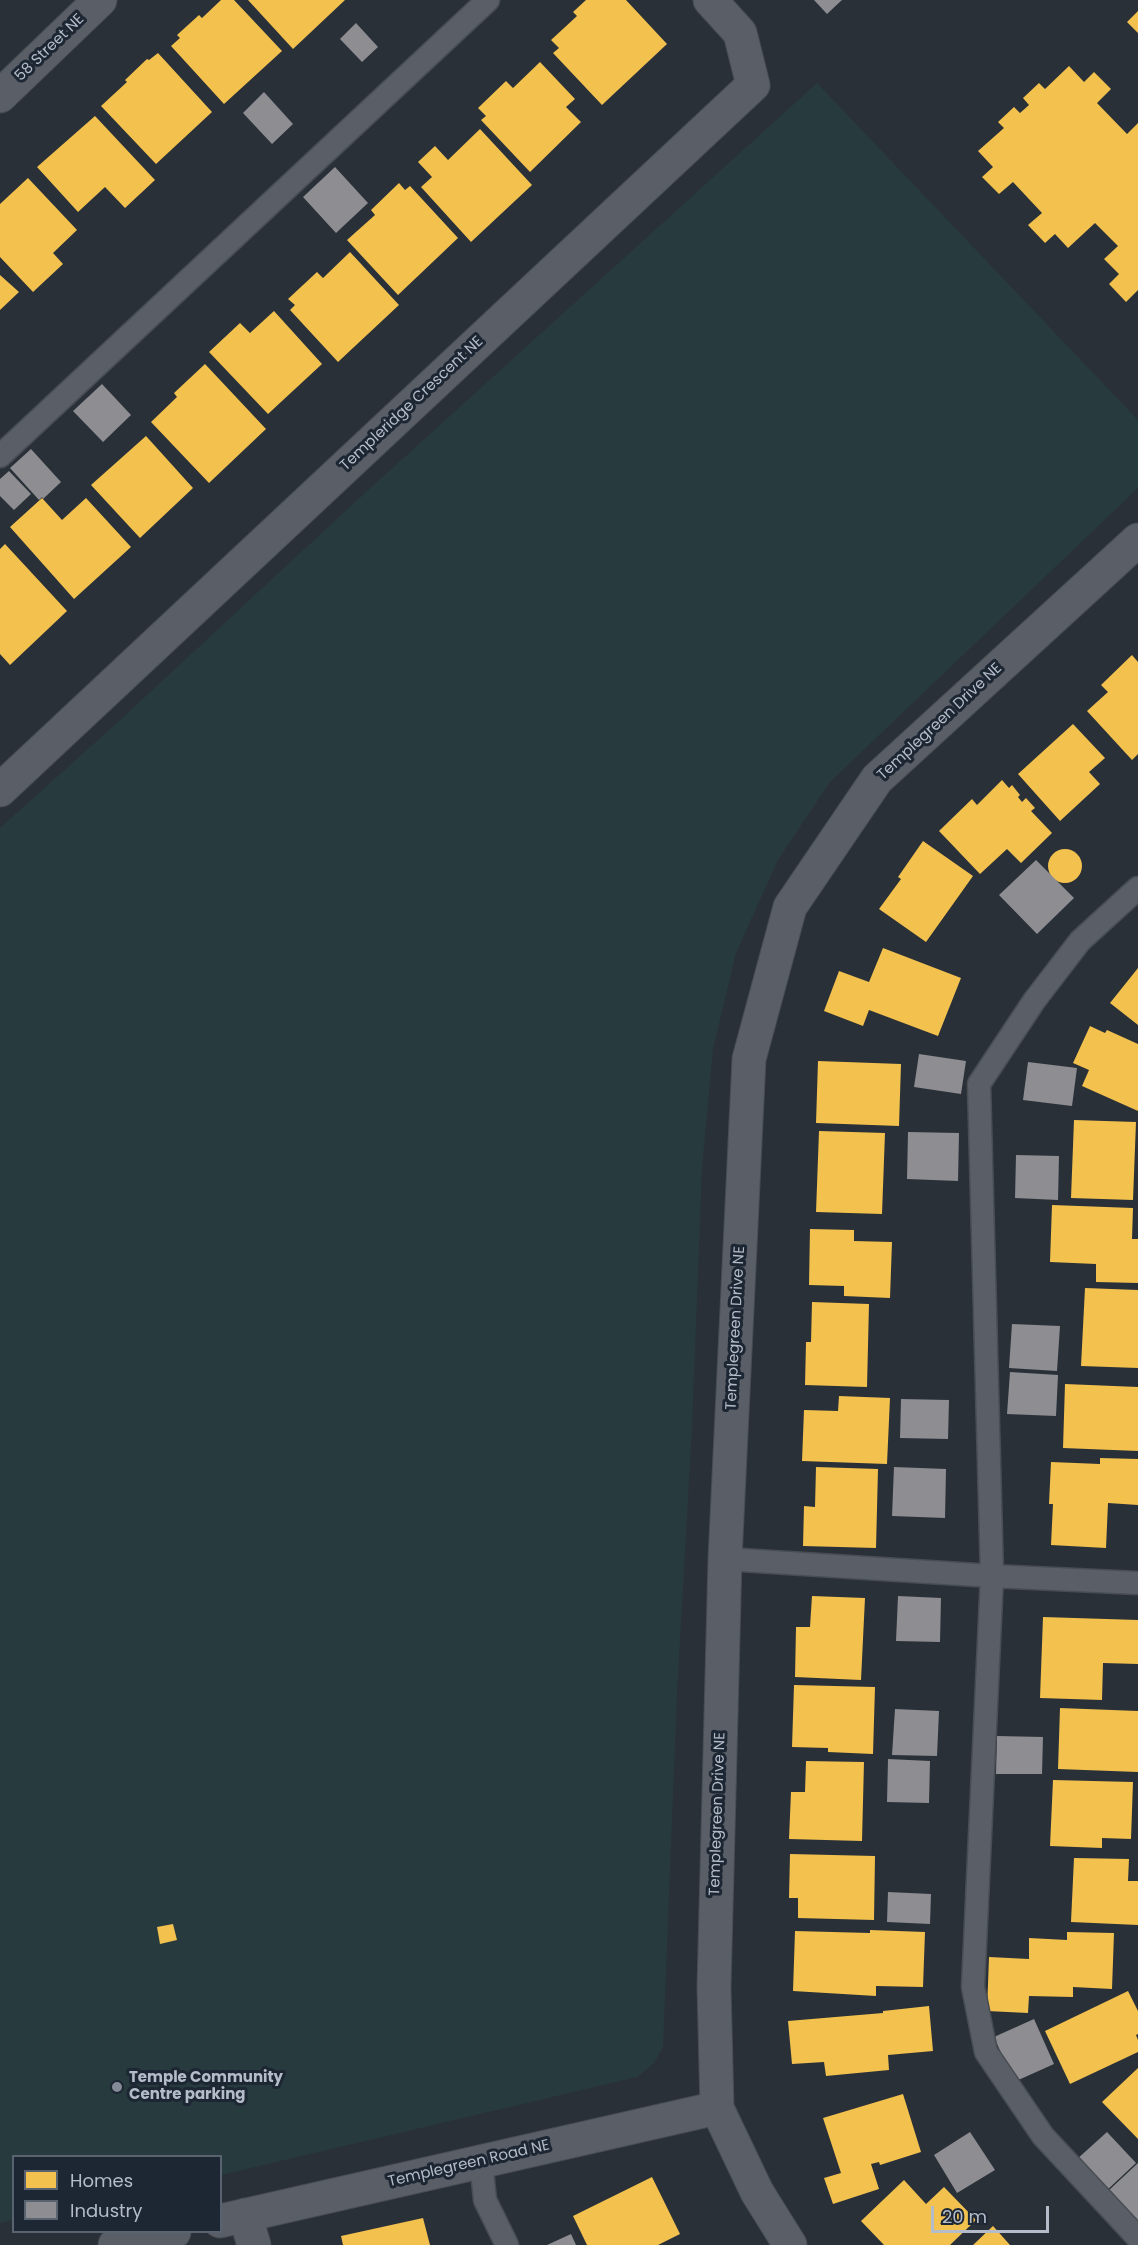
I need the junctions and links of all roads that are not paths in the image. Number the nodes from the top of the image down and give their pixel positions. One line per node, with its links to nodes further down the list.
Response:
1 (100, 0): 4 (street, 58 Street NE)
2 (488, 0): 5 (lane)
3 (710, 0): 7 (street, Templeridge Crescent NE)
4 (0, 96)
5 (0, 456)
6 (1138, 540): 9 (street, Templegreen Drive NE)
7 (0, 790)
8 (1138, 888): 10 (lane)
9 (725, 1559): 10 (lane); 12 (street, Templegreen Drive NE)
10 (992, 1576): 11 (lane); 16 (lane)
11 (1138, 1582)
12 (717, 2108): 13 (street, Templegreen Road NE); 19 (street, Templegreen Drive NE)
13 (481, 2162): 14 (street, Templegreen Road NE); 18 (lane)
14 (240, 2227)
15 (169, 2233): 17 (street)
16 (1138, 2238)
17 (115, 2245)
18 (507, 2245)
19 (790, 2245)

